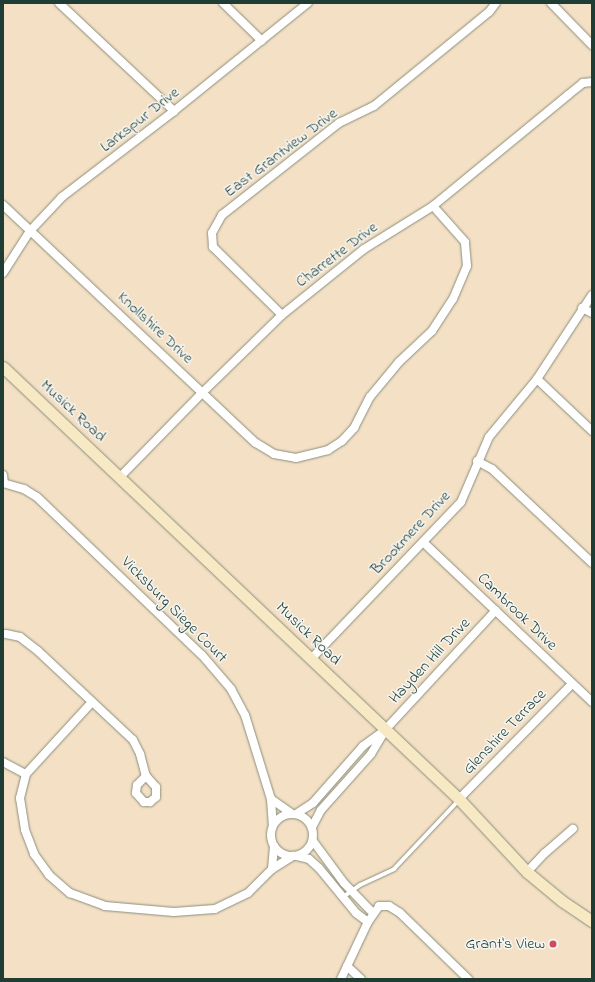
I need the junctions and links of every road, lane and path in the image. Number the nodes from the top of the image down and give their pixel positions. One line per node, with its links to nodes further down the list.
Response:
1 (59, 3): 9 (street)
2 (223, 3): 6 (street)
3 (308, 3): 6 (street, Larkspur Drive)
4 (496, 3): 16 (street, East Grantview Drive)
5 (551, 3): 7 (street)
6 (262, 41): 9 (street, Larkspur Drive)
7 (592, 45)
8 (592, 82): 11 (street, Charrette Drive)
9 (174, 112): 12 (street, Larkspur Drive)
10 (3, 205): 12 (street, Knollshire Drive)
11 (433, 206): 16 (street, Charrette Drive); 20 (street, Knollshire Drive)
12 (30, 231): 13 (street, Larkspur Drive); 20 (street, Knollshire Drive)
13 (3, 272)
14 (592, 295): 15 (street, Brookmere Drive)
15 (582, 308): 17 (street); 19 (street, Brookmere Drive)
16 (282, 314): 20 (street, Charrette Drive)
17 (592, 314)
18 (3, 367): 23 (street, Musick Road)
19 (537, 379): 21 (street); 22 (street, Brookmere Drive)
20 (203, 392): 23 (street, Charrette Drive)
21 (592, 431)
22 (477, 461): 25 (street, Brookmere Drive); 26 (street)
23 (120, 478): 29 (street, Musick Road)
24 (3, 480): 37 (street, Vicksburg Siege Court)
25 (423, 542): 27 (street, Cambrook Drive); 29 (street, Brookmere Drive)
26 (592, 563)
27 (496, 610): 30 (street, Cambrook Drive); 33 (street, Hayden Hill Drive)
28 (4, 633): 31 (street)
29 (311, 658): 33 (street, Musick Road)
30 (572, 684): 32 (street, Cambrook Drive); 38 (street, Glenshire Terrace)
31 (92, 702): 35 (street); 36 (street)
32 (592, 702)
33 (385, 730): 38 (street, Musick Road); 39 (street); 41 (street)
34 (3, 762): 35 (street)
35 (26, 774): 46 (street)
36 (146, 776)
37 (271, 799): 39 (street); 40 (street, Vicksburg Siege Court)
38 (459, 799): 47 (street, Musick Road); 48 (lane)
39 (294, 814): 40 (street); 41 (street)
40 (273, 825): 44 (street)
41 (312, 827): 43 (street)
42 (573, 829): 47 (street)
43 (313, 841): 45 (street); 48 (street)
44 (274, 846): 45 (street); 46 (street)
45 (295, 856): 46 (street); 49 (street)
46 (272, 869)
47 (528, 872): 51 (street, Musick Road)
48 (350, 890): 49 (lane); 50 (street)
49 (342, 896): 52 (street)
50 (373, 913): 52 (street); 56 (street)
51 (592, 921)
52 (368, 922): 53 (street)
53 (347, 966): 54 (street); 55 (street)
54 (341, 979)
55 (361, 979)
56 (468, 979)

